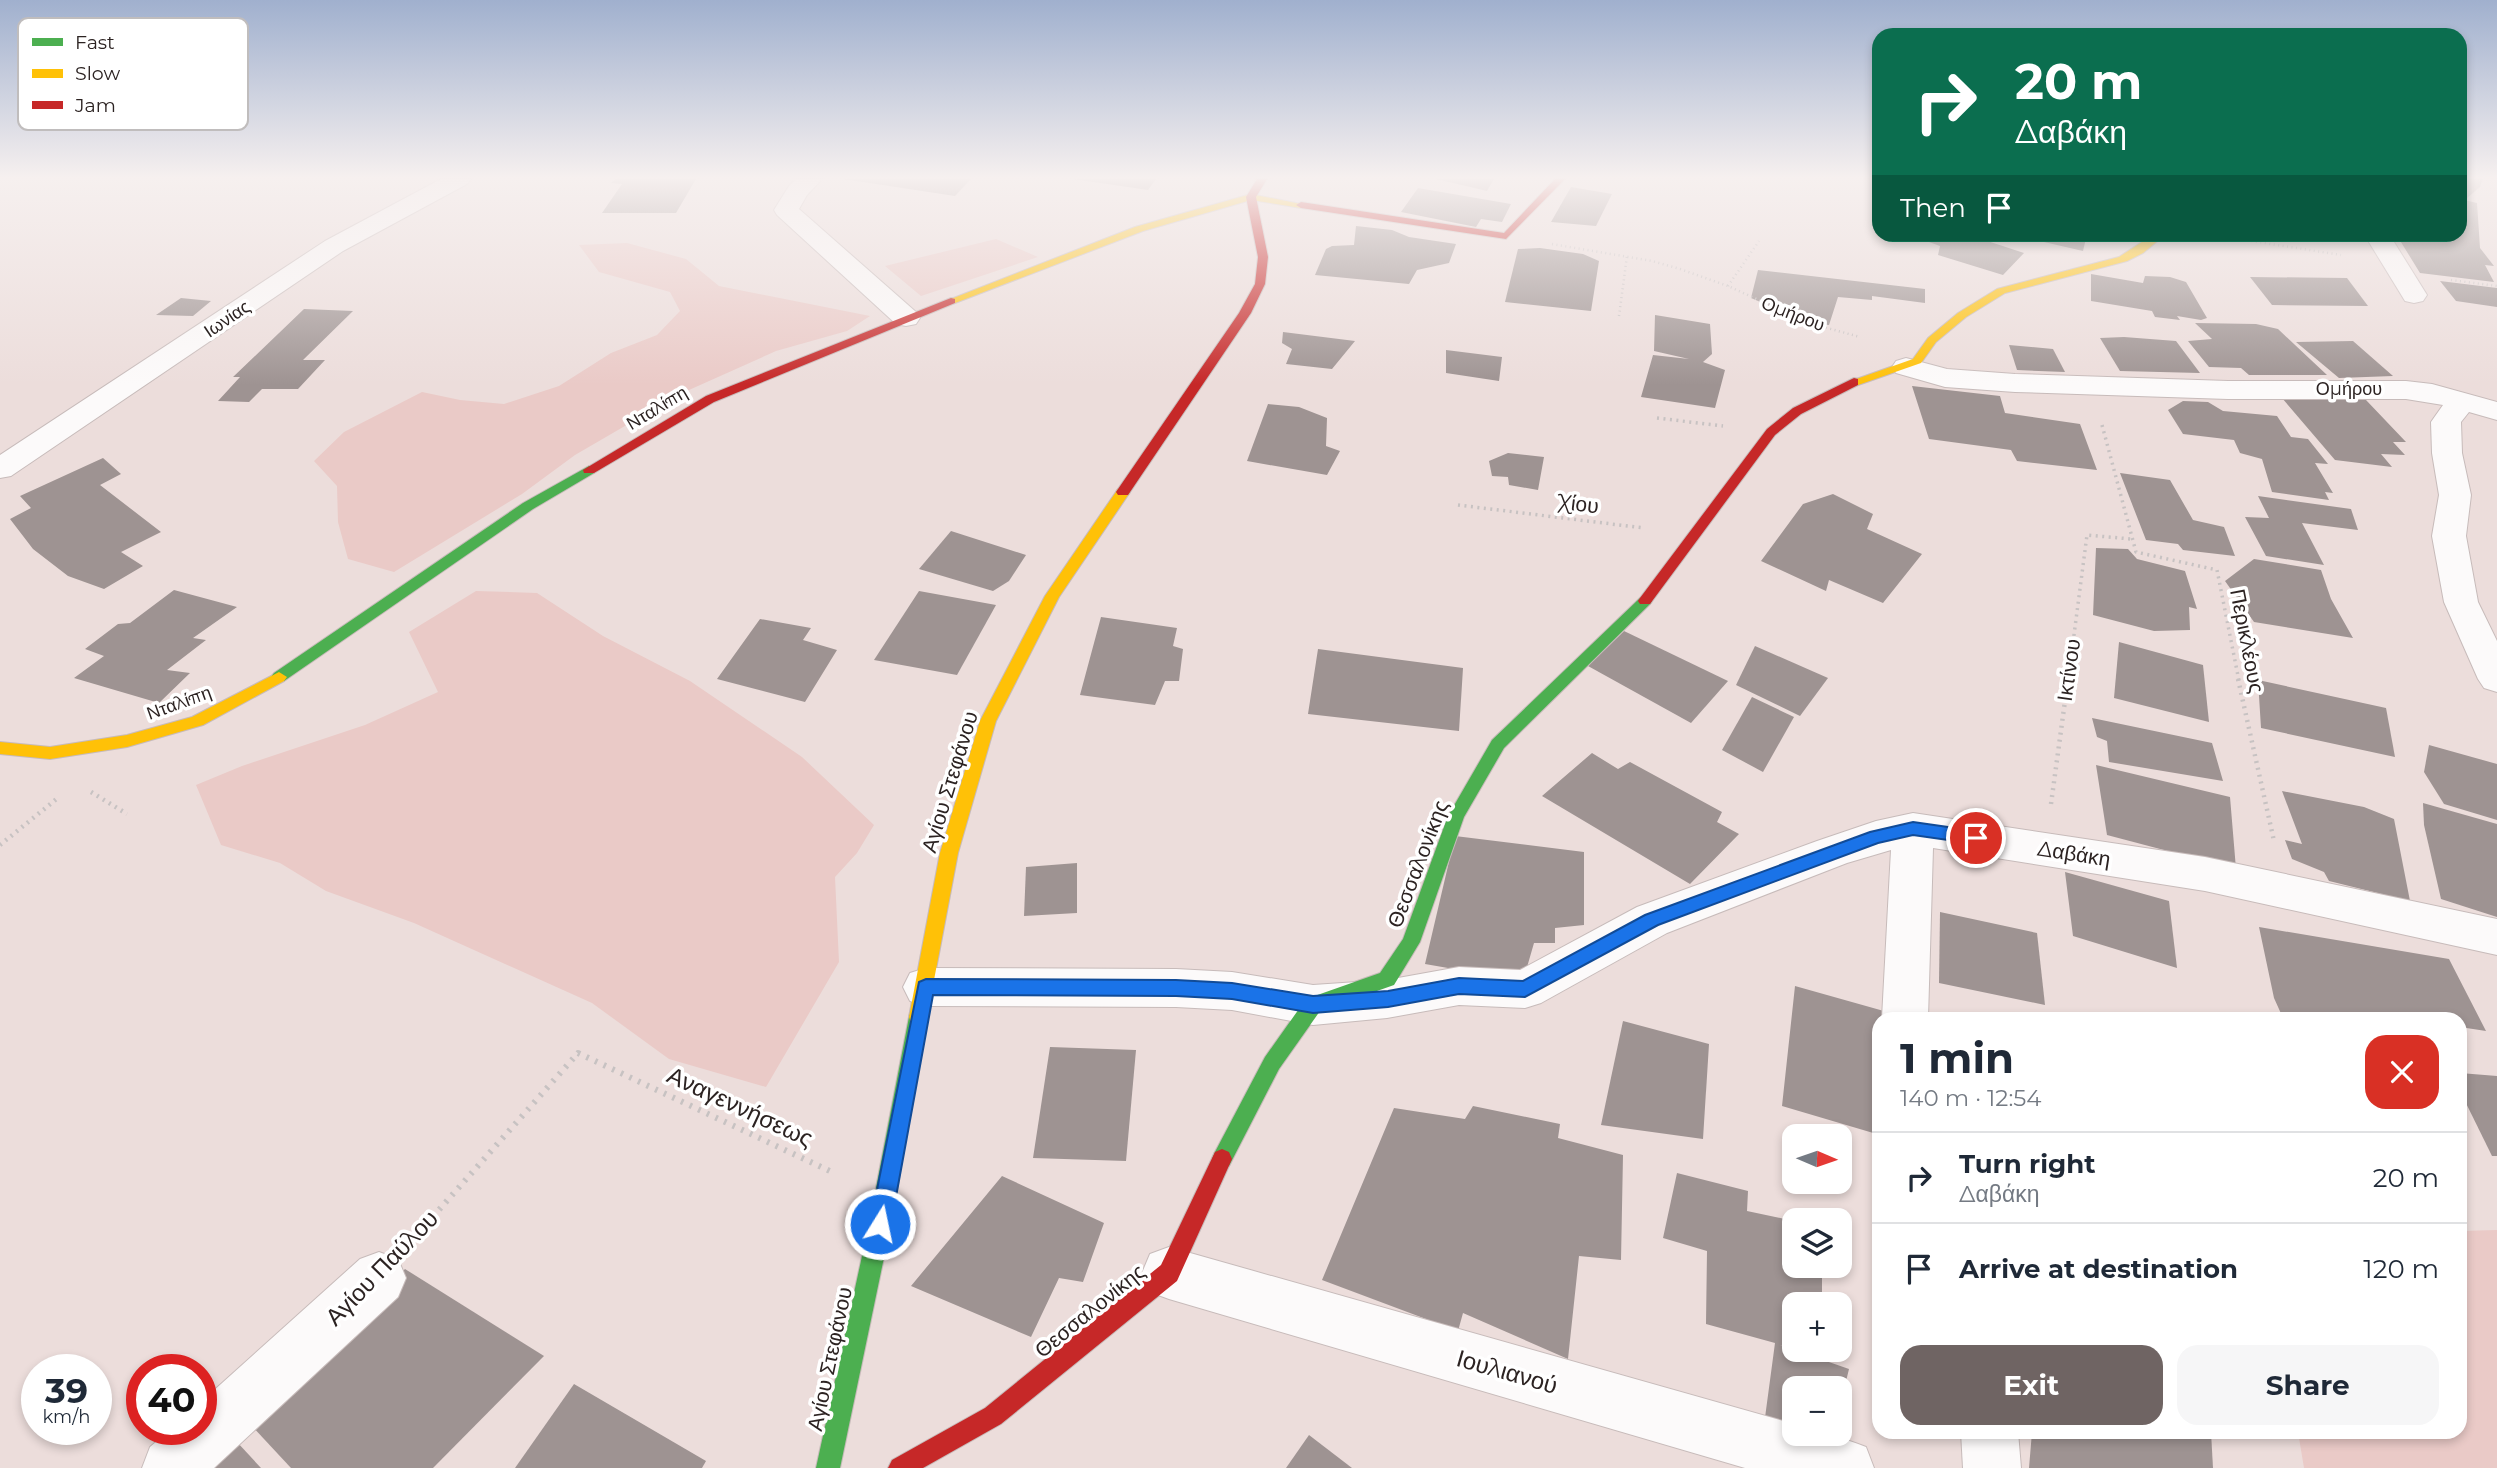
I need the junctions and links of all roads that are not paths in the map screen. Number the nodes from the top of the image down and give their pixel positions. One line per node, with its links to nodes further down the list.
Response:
1 (332, 248): 12 (street, Ιωνίας)
2 (828, 248): 8 (street)
3 (1091, 248): 8 (street, Νταλίπη)
4 (1261, 248): 17 (street, Αγίου Στεφάνου)
5 (2144, 248): 9 (street, Θεσσαλονίκης)
6 (2384, 248): 7 (street)
7 (2414, 295)
8 (906, 318): 14 (street, Νταλίπη)
9 (1915, 359): 10 (street, Ομήρου); 18 (street, Θεσσαλονίκης)
10 (2462, 401): 11 (street, Ομήρου); 13 (street)
11 (2497, 411)
12 (0, 469)
13 (2497, 679)
14 (0, 748)
15 (1913, 828): 16 (street, Δαβάκη); 18 (street, Δαβάκη); 19 (street)
16 (2497, 937)
17 (926, 987): 18 (street, Δαβάκη); 24 (street, Αγίου Στεφάνου)
18 (1313, 1004): 20 (street, Θεσσαλονίκης)
19 (1905, 1012)
20 (1169, 1273): 25 (street, Θεσσαλονίκης); 26 (street, Ιουλιανού)
21 (379, 1278): 23 (street, Αγίου Παύλου)
22 (1990, 1439): 27 (street)
23 (171, 1468)
24 (828, 1468)
25 (900, 1468)
26 (1845, 1468)
27 (1992, 1468)

